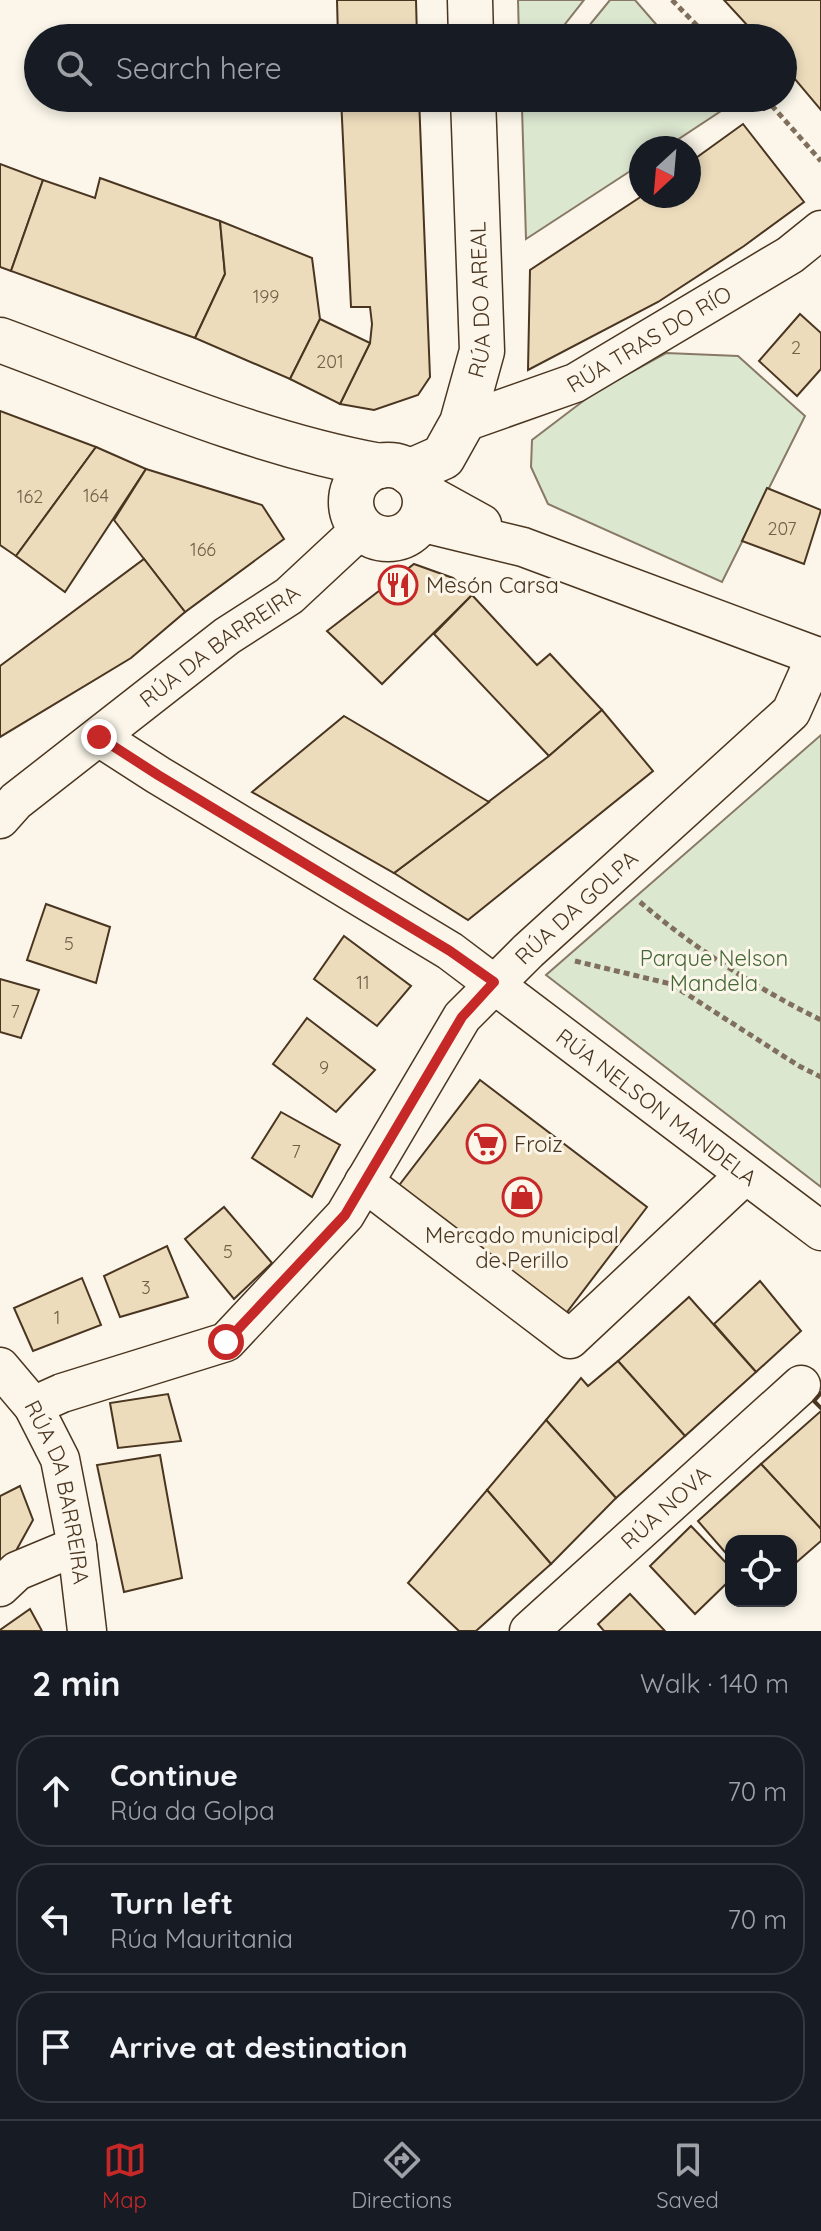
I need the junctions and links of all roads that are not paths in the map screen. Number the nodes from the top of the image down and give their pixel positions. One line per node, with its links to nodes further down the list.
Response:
1 (470, 0): 2 (street)
2 (471, 24)
3 (473, 112): 6 (street, RÚA DO AREAL)
4 (821, 230): 6 (street, RÚA TRAS DO RÍO)
5 (0, 340): 7 (street)
6 (462, 423): 7 (street, RÚA DO AREAL)
7 (391, 495): 8 (street); 9 (street, RÚA DA BARREIRA)
8 (819, 657): 11 (street, RÚA DA GOLPA)
9 (99, 737): 10 (street, RÚA DA BARREIRA); 11 (street, RÚA NELSON MANDELA)
10 (0, 819)
11 (494, 982): 12 (street, RÚA NELSON MANDELA); 13 (street, RÚA DA GOLPA)
12 (745, 1175): 13 (street); 14 (street, RÚA NELSON MANDELA)
13 (364, 1182): 17 (street, RÚA DA GOLPA)
14 (821, 1231)
15 (0, 1367): 17 (street, RÚA DA BARREIRA)
16 (801, 1385): 20 (street, RÚA NOVA)
17 (33, 1406): 18 (street, RÚA DA BARREIRA)
18 (77, 1546): 19 (street); 21 (street, RÚA DA BARREIRA)
19 (0, 1587)
20 (538, 1628)
21 (87, 1631)

